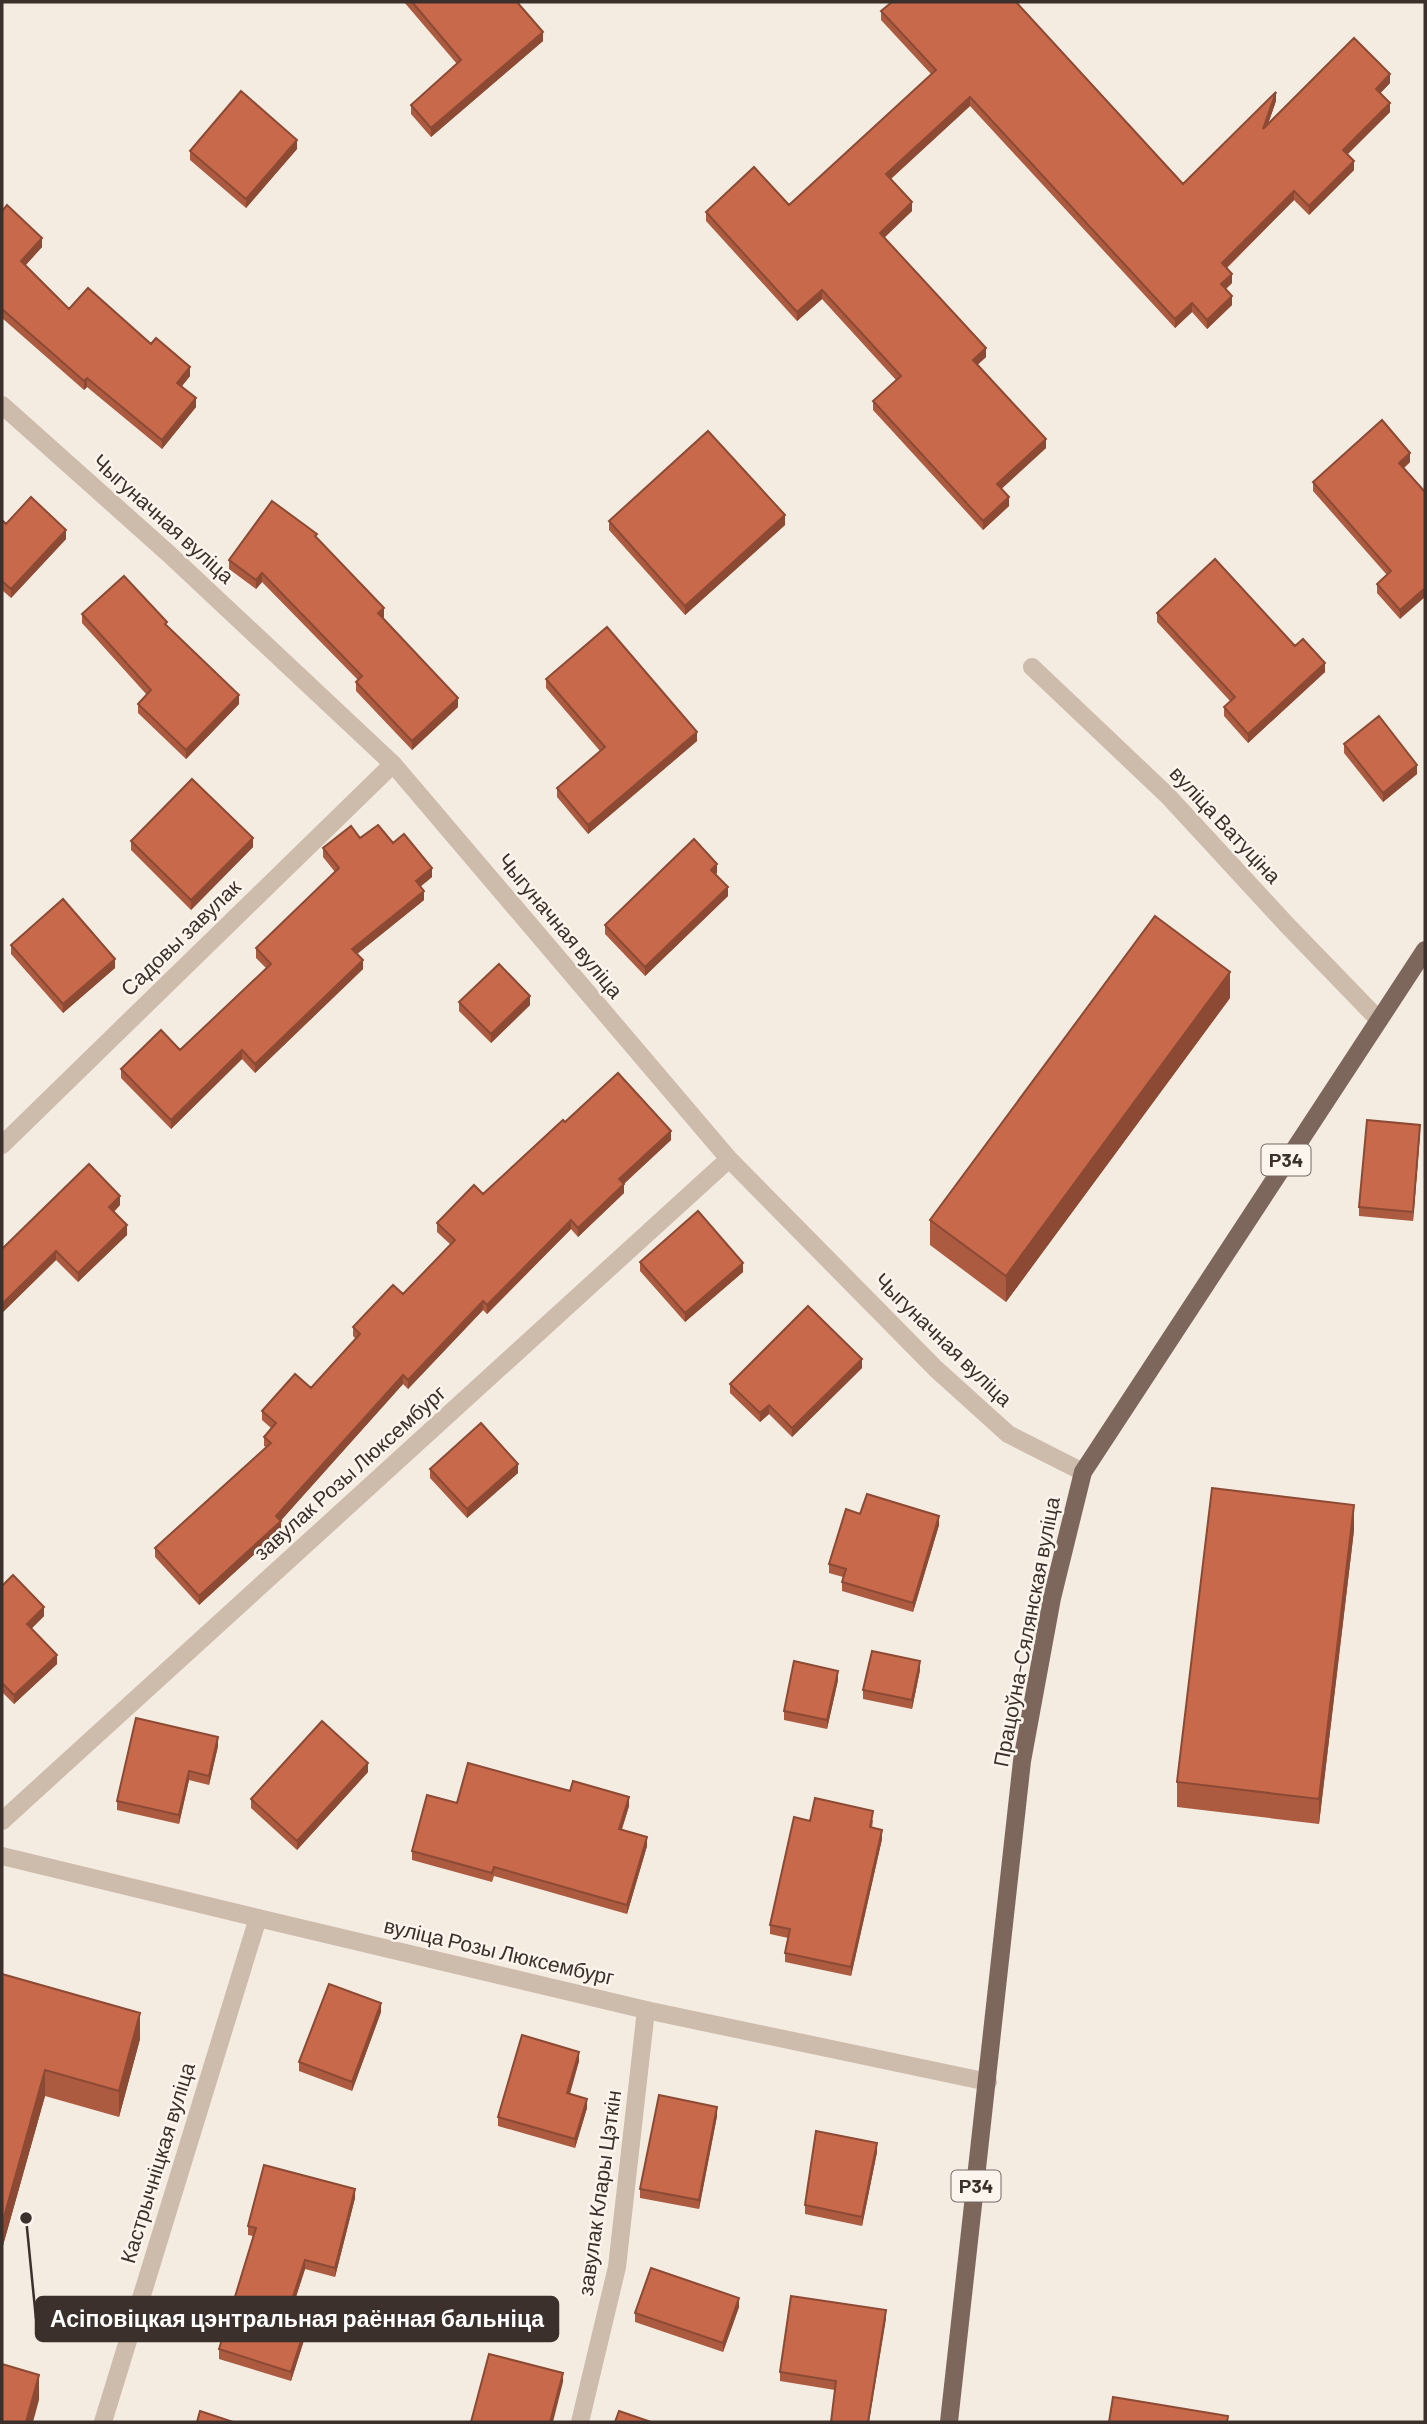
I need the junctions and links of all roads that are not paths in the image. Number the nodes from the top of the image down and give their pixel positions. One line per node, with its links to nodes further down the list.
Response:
1 (2, 405): 3 (street, Чыгуначная вуліца)
2 (1032, 667): 5 (street, вуліца Ватуціна)
3 (393, 764): 6 (street, Садовы завулак); 7 (street, Чыгуначная вуліца)
4 (1425, 950): 5 (main road, Працоўна-Сялянская вуліца / Р34)
5 (1378, 1020): 8 (main road, Працоўна-Сялянская вуліца / Р34)
6 (2, 1145)
7 (729, 1159): 8 (street, Чыгуначная вуліца); 9 (street, завулак Розы Люксембург)
8 (1083, 1472): 13 (main road, Працоўна-Сялянская вуліца / Р34)
9 (2, 1821)
10 (2, 1856): 11 (street, вуліца Розы Люксембург)
11 (258, 1918): 12 (street, вуліца Розы Люксембург); 14 (street, Кастрычніцкая вуліца)
12 (646, 2010): 13 (street, вуліца Розы Люксембург); 15 (street, завулак Клары Цэткін)
13 (988, 2082): 16 (main road, Працоўна-Сялянская вуліца / Р34)
14 (103, 2422)
15 (580, 2422)
16 (948, 2422)

